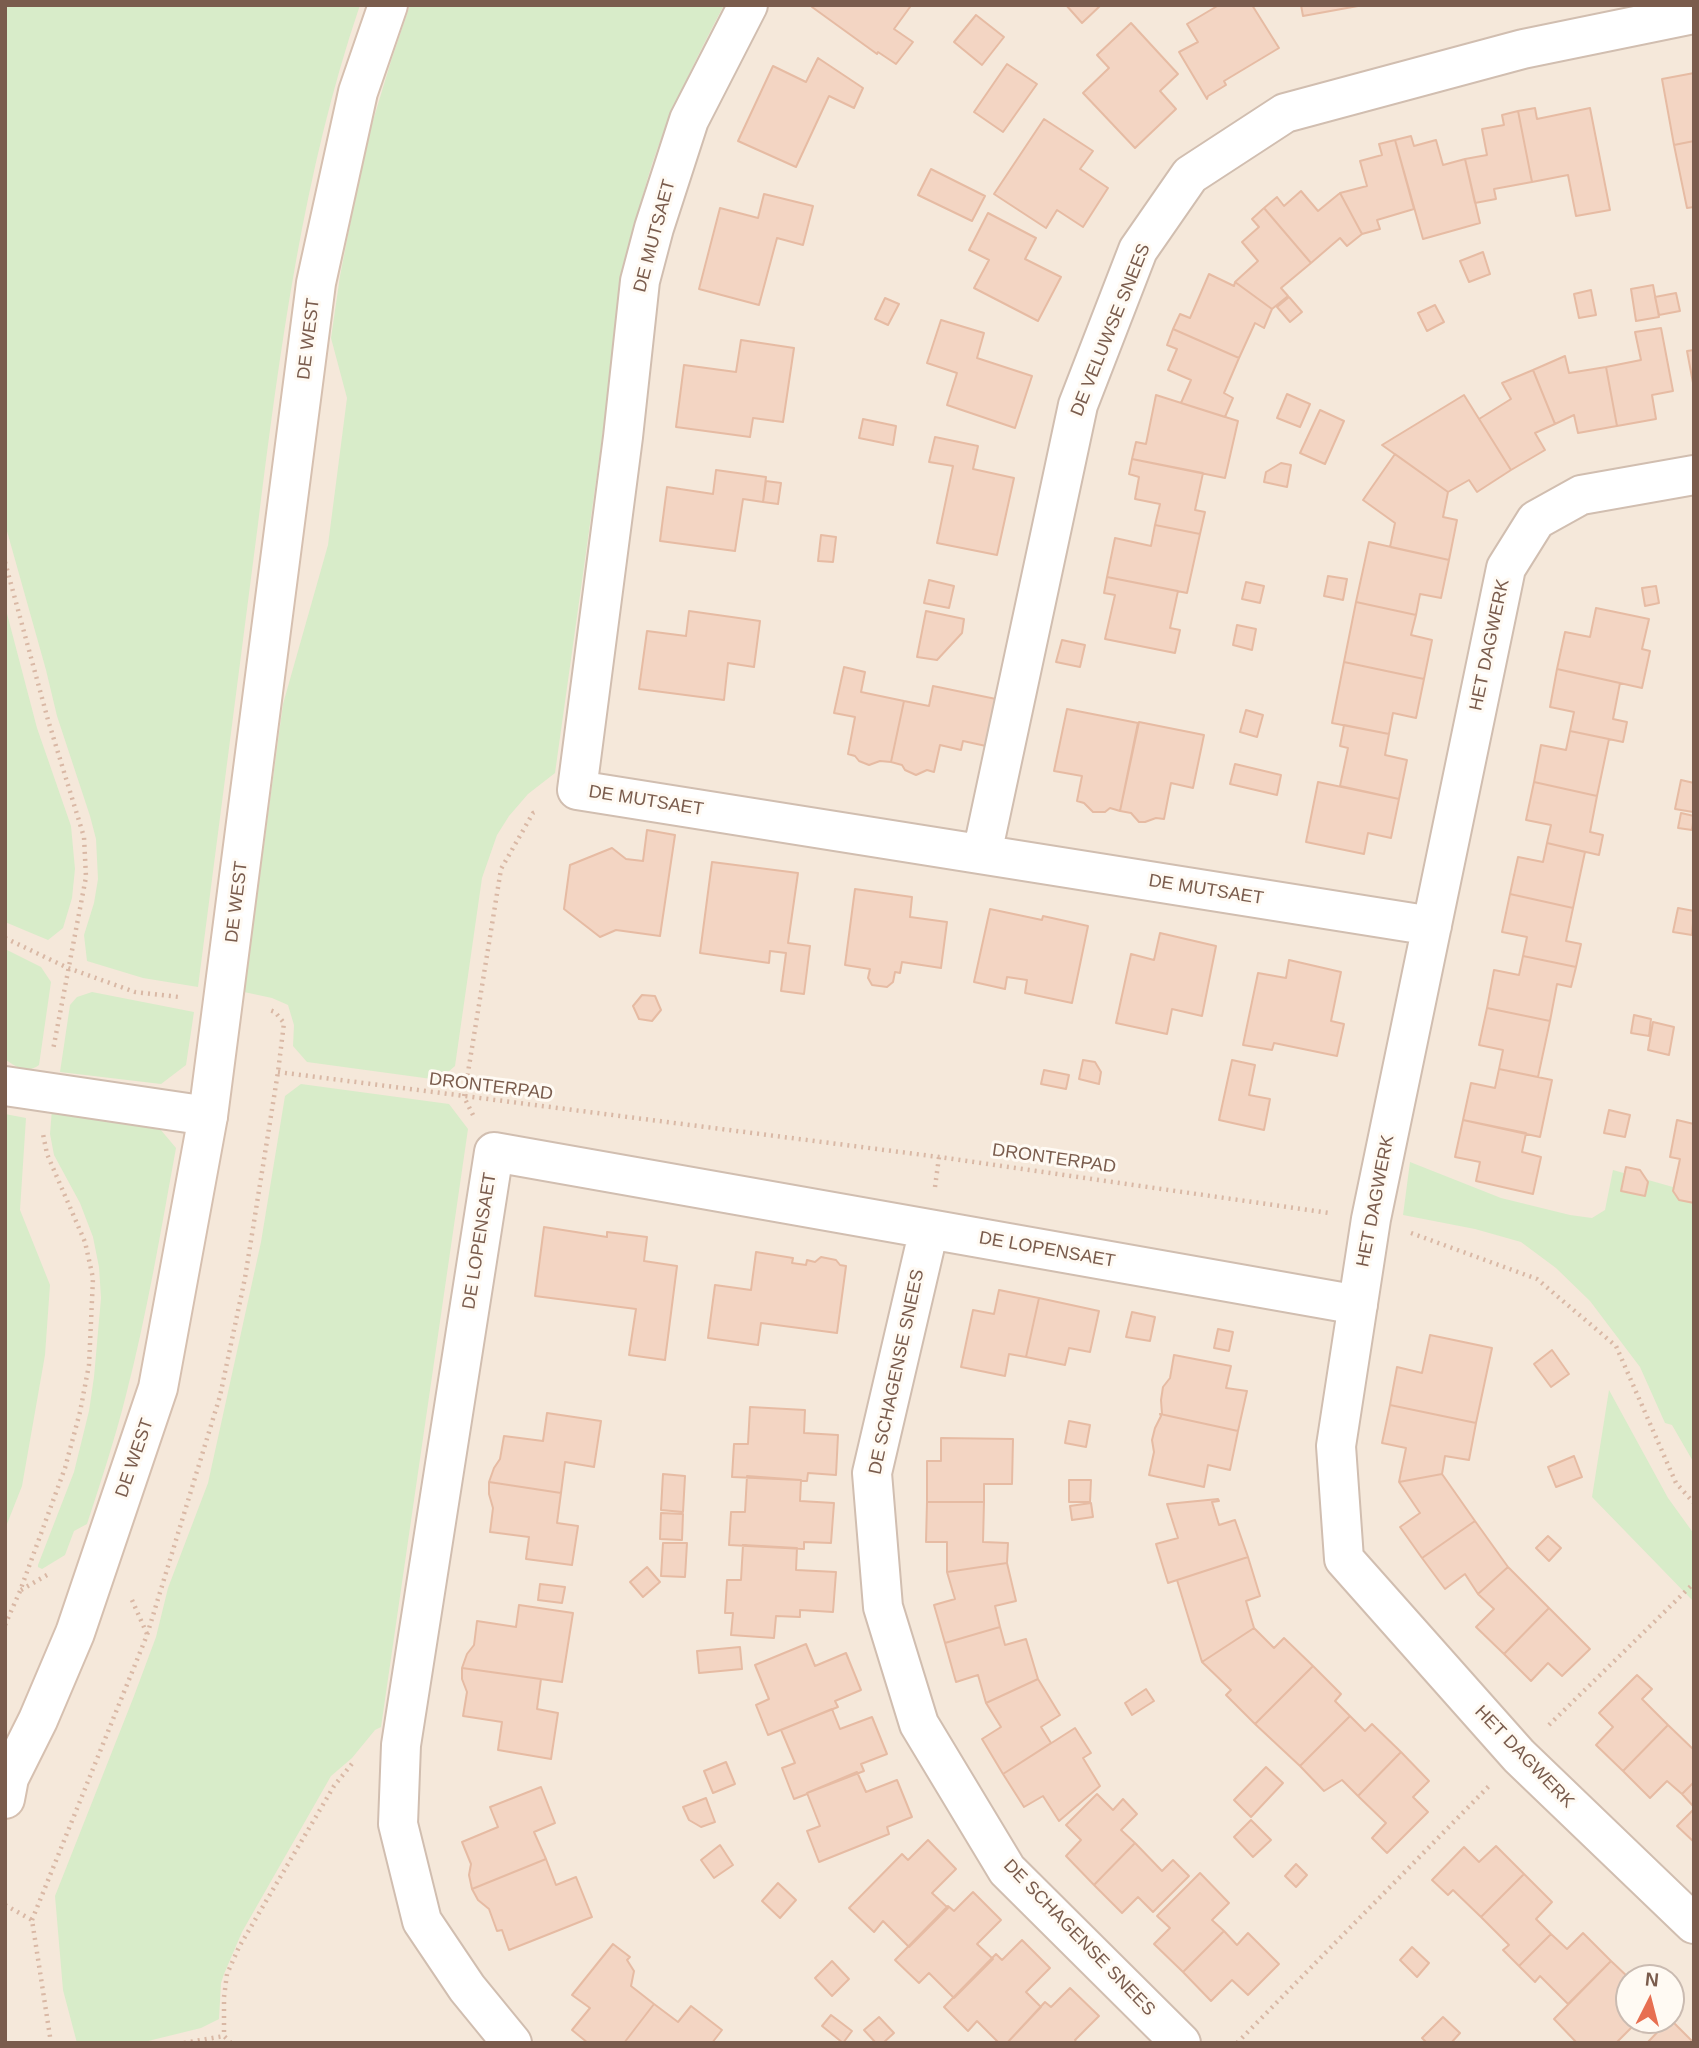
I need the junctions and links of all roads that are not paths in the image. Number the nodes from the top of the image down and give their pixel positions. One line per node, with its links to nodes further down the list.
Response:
1 (388, 5): 8 (street, DE WEST)
2 (748, 5): 5 (street, DE MUTSAET)
3 (1694, 13): 5 (street, DE VELUWSE SNEES)
4 (1694, 475): 6 (street, HET DAGWERK)
5 (982, 854): 6 (street, DE MUTSAET)
6 (1432, 926): 10 (street, HET DAGWERK)
7 (5, 1086): 8 (street)
8 (208, 1116): 11 (street, DE WEST)
9 (929, 1229): 10 (street, DE LOPENSAET); 13 (street, DE LOPENSAET); 14 (street, DE SCHAGENSE SNEES)
10 (1358, 1305): 12 (street, HET DAGWERK)
11 (6, 1786)
12 (1694, 1924)
13 (512, 2043)
14 (1181, 2043)

